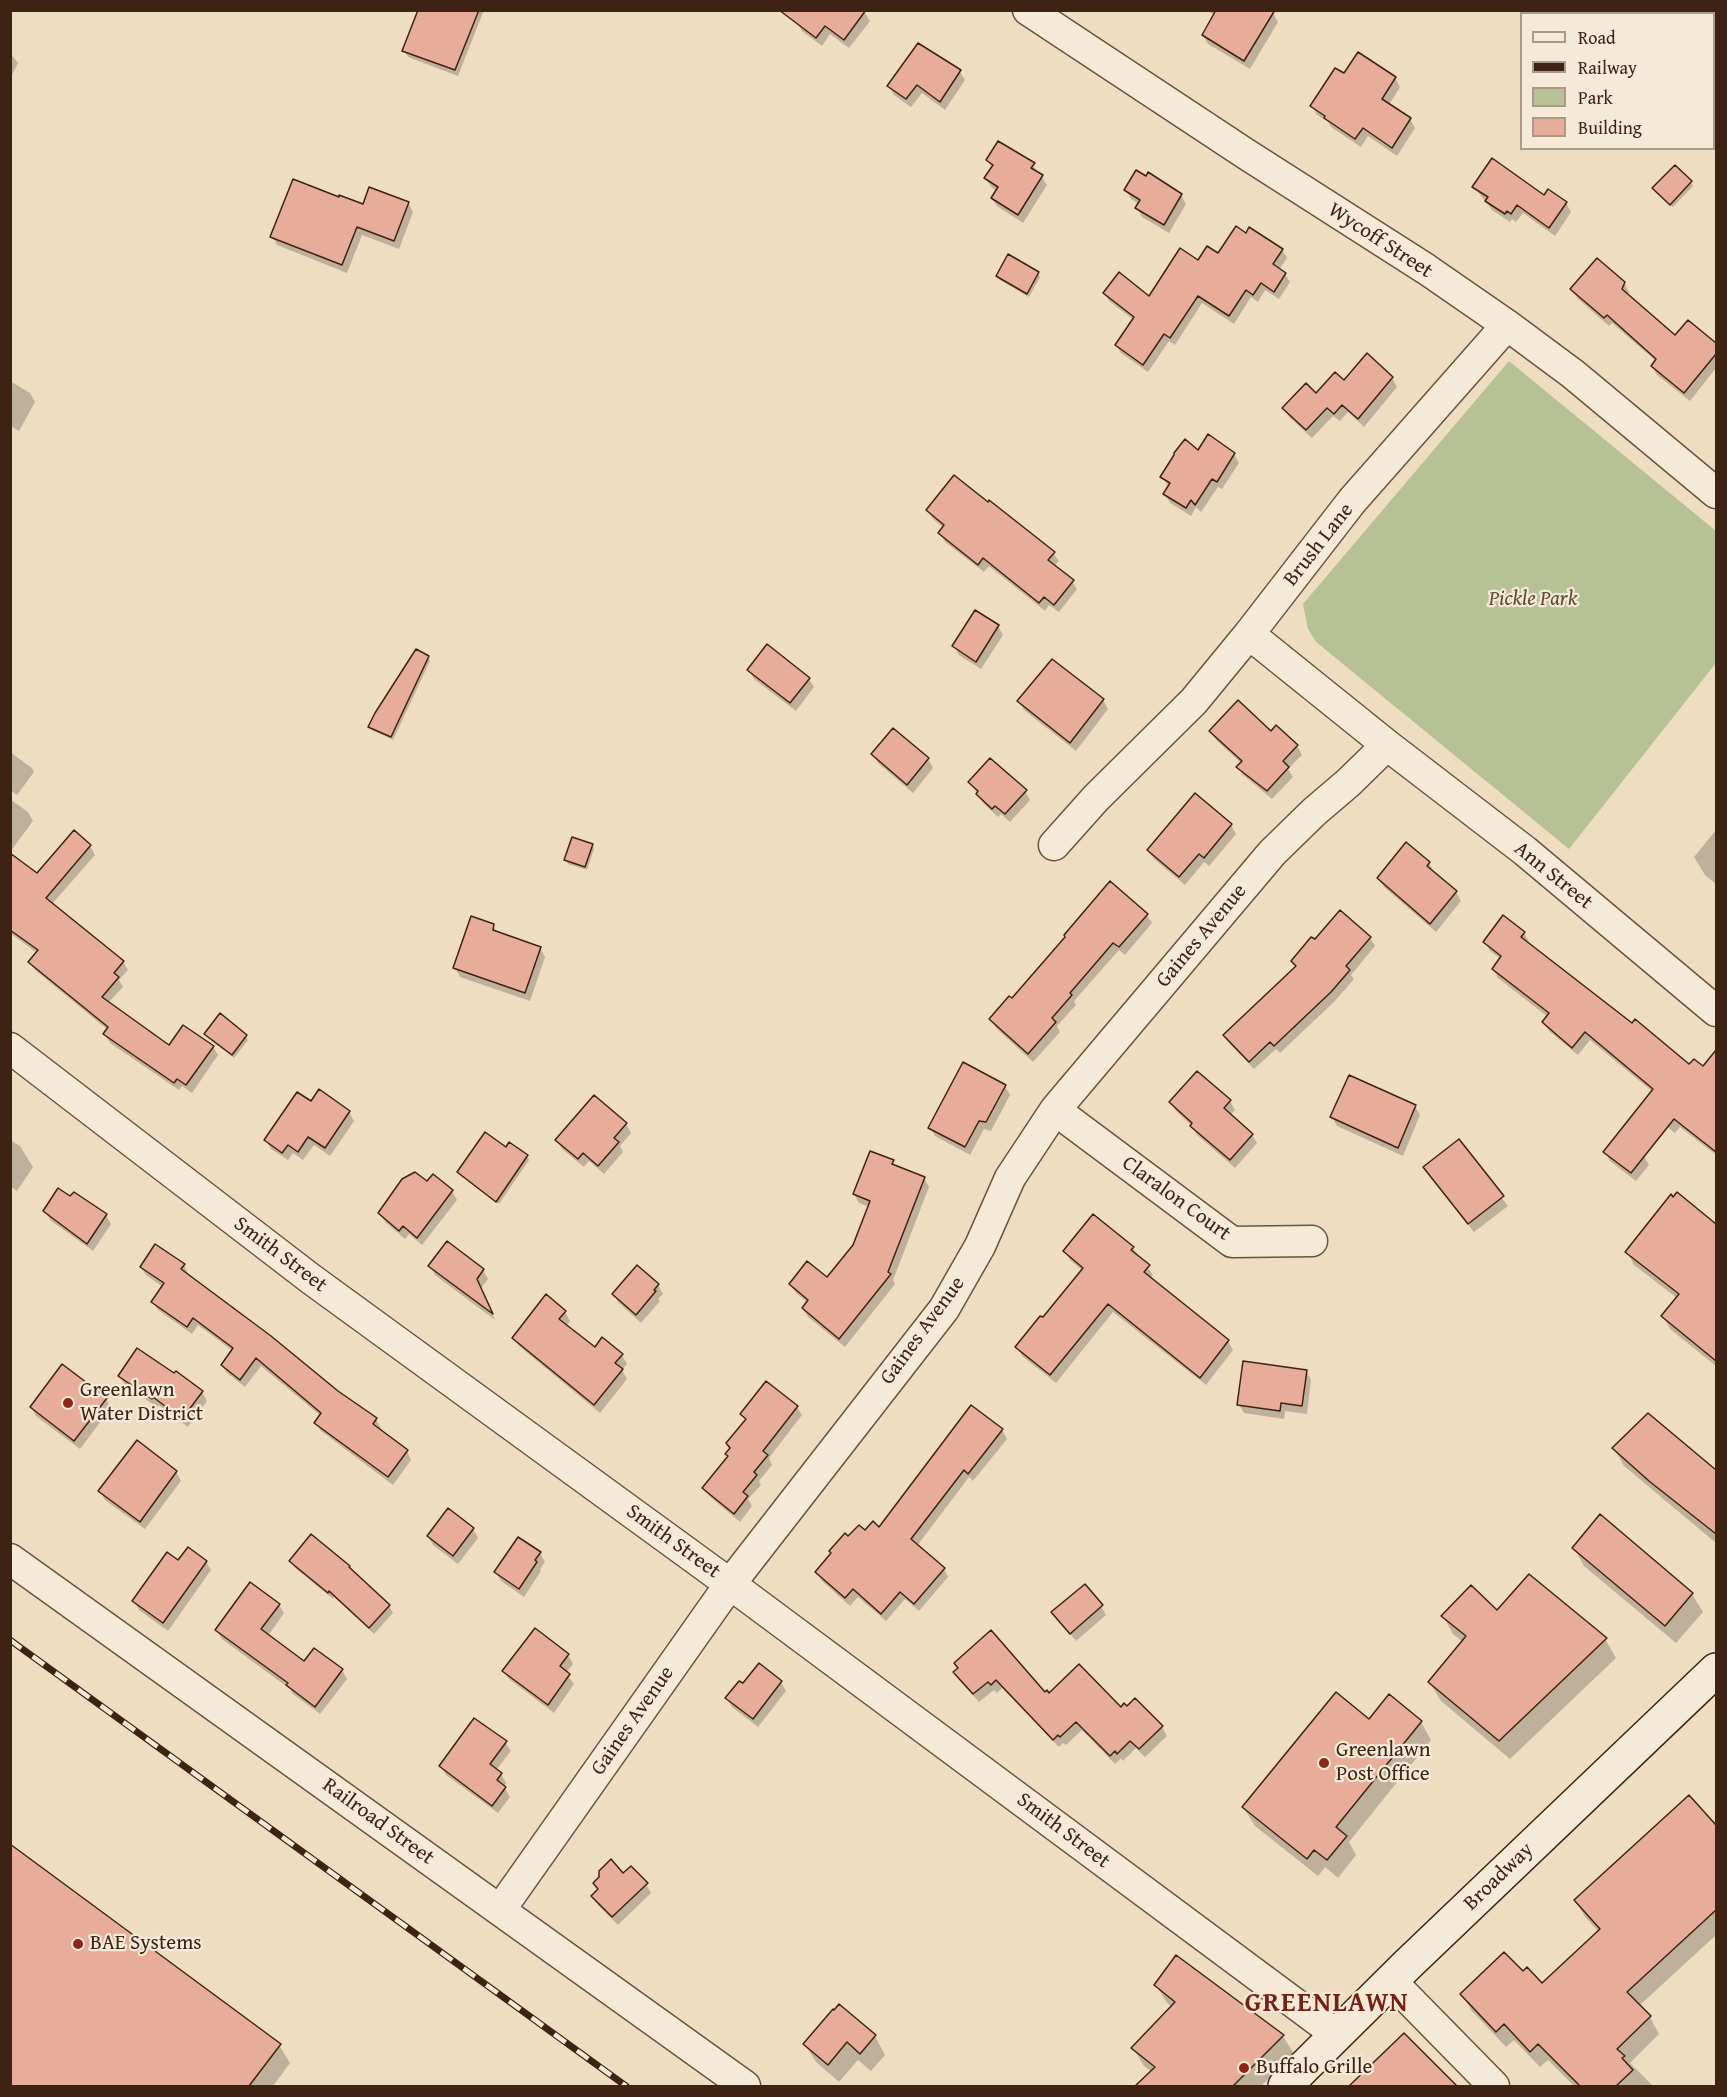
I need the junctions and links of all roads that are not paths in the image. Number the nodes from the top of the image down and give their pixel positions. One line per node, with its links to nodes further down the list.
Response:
1 (1028, 10): 2 (street, Wycoff Street)
2 (1507, 326): 3 (street, Wycoff Street); 4 (street, Brush Lane)
3 (1716, 492)
4 (1249, 634): 5 (street); 6 (street, Brush Lane)
5 (1387, 745): 7 (street, Ann Street); 9 (street, Gaines Avenue)
6 (1054, 845)
7 (1716, 1011)
8 (10, 1048): 12 (street, Smith Street)
9 (1055, 1110): 10 (street, Claralon Court); 12 (street, Gaines Avenue)
10 (1312, 1241)
11 (10, 1559): 14 (street, Railroad Street)
12 (730, 1584): 14 (street, Gaines Avenue); 16 (street, Smith Street)
13 (1716, 1670): 15 (main road, Broadway)
14 (500, 1910): 17 (street, Railroad Street)
15 (1391, 1981): 16 (main road, Broadway); 19 (street)
16 (1336, 2034): 18 (main road, Broadway)
17 (745, 2086)
18 (1284, 2086)
19 (1494, 2086)

